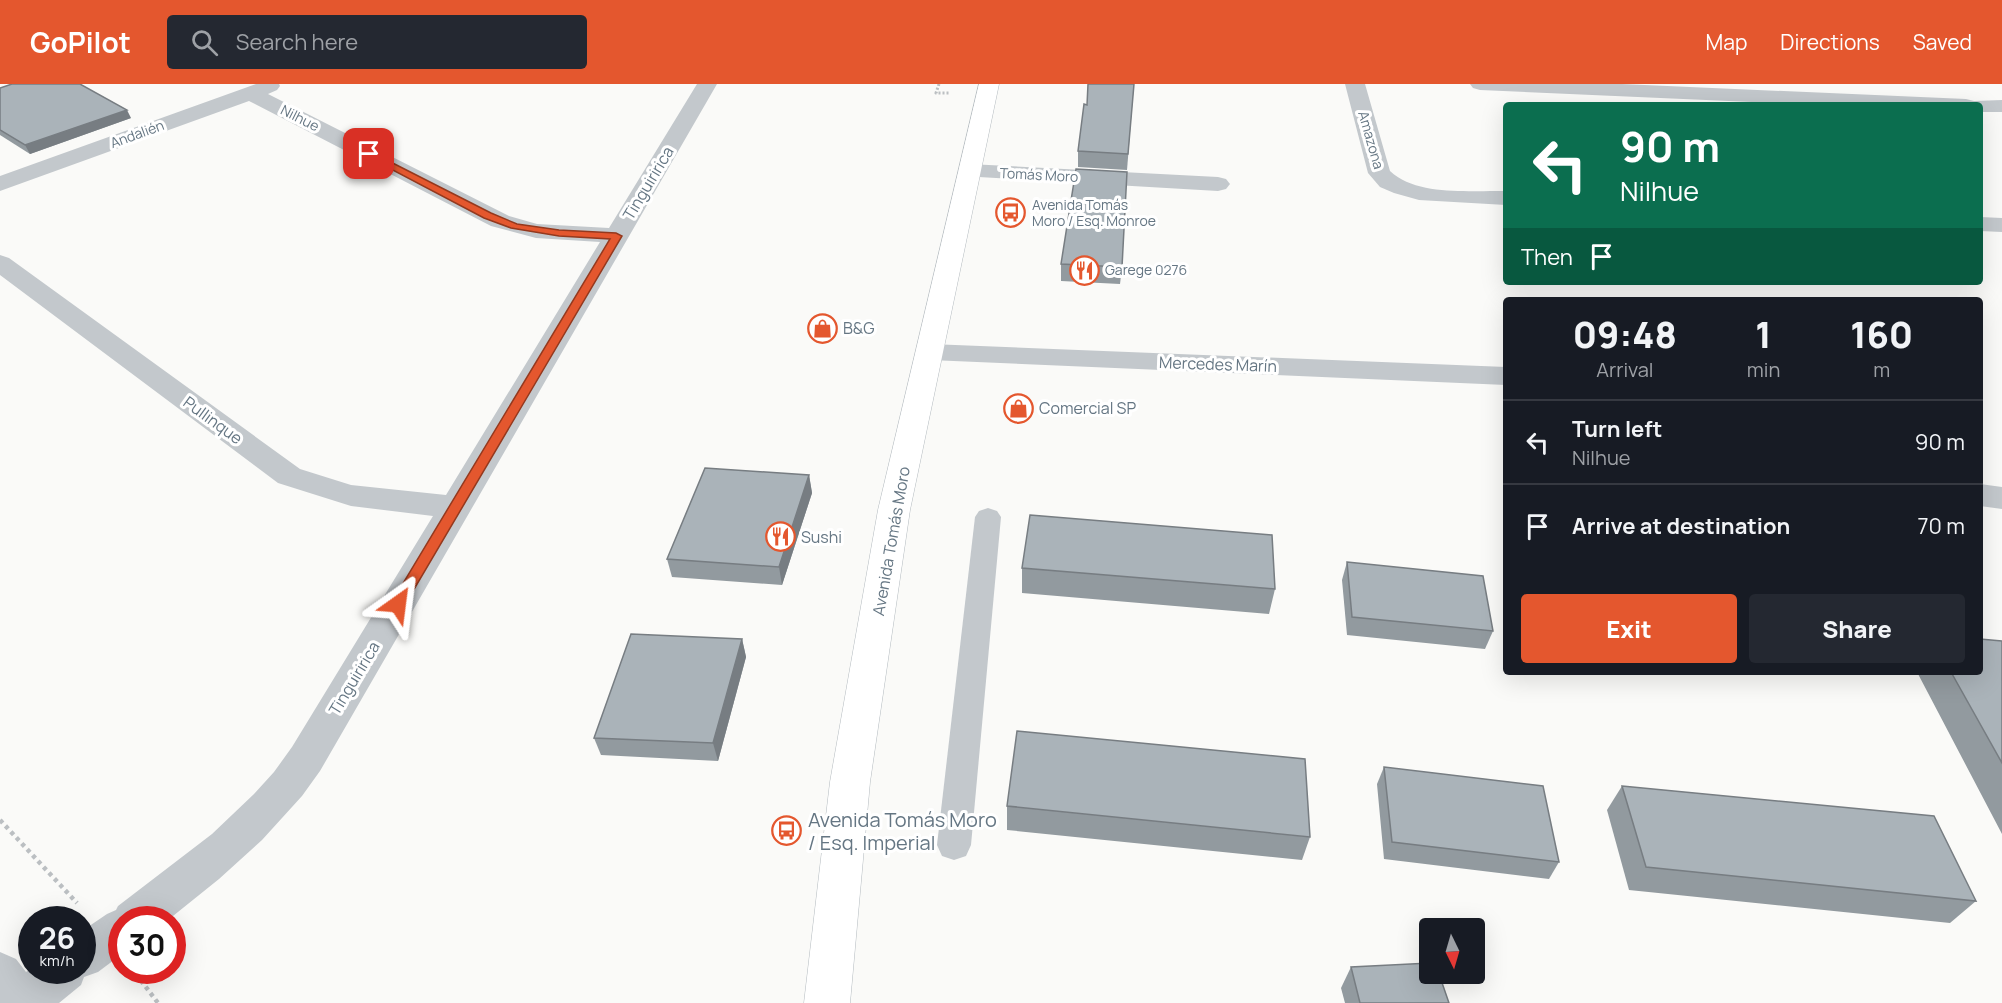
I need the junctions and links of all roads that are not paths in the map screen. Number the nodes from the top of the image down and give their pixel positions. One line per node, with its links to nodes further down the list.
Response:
1 (275, 84): 9 (street, Andalién)
2 (707, 84): 18 (street, Tinguiririca)
3 (989, 84): 12 (main road, Avenida Tomás Moro)
4 (1355, 84): 15 (street, Amazona)
5 (1480, 84): 7 (street)
6 (1935, 84): 11 (street)
7 (1585, 87): 8 (street)
8 (1782, 91): 10 (street)
9 (250, 93): 13 (street, Andalién); 18 (street, Nilhue)
10 (1928, 102)
11 (1953, 102)
12 (969, 171): 14 (street, Tomás Moro); 20 (main road, Avenida Tomás Moro)
13 (0, 184)
14 (1218, 184)
15 (1503, 198)
16 (1983, 224): 17 (street)
17 (2002, 225)
18 (616, 236): 24 (street, Tinguiririca)
19 (0, 263): 24 (street, Pullinque)
20 (930, 352): 21 (street, Mercedes Marín); 31 (main road, Avenida Tomás Moro)
21 (1503, 376)
22 (1983, 495): 23 (street)
23 (2002, 498)
24 (456, 507): 27 (street, Tinguiririca)
25 (988, 517): 26 (lane)
26 (954, 845)
27 (159, 906)
28 (0, 974): 30 (street)
29 (47, 984): 30 (street)
30 (22, 1003)
31 (827, 1003)

